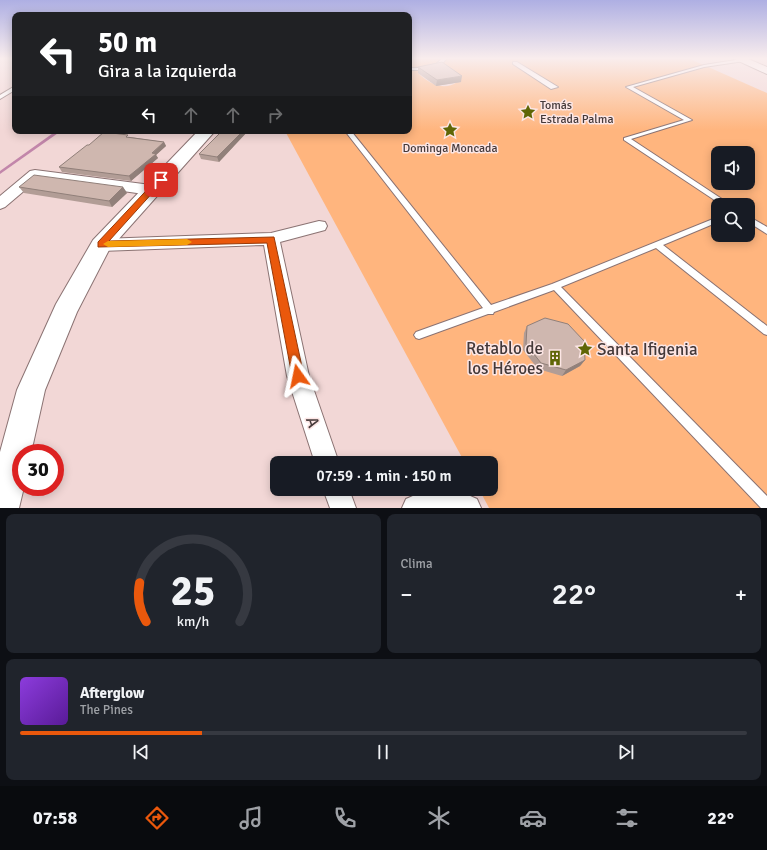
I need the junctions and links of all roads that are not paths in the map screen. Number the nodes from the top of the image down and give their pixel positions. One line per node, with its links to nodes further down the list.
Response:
1 (546, 82): 3 (street)
2 (649, 82): 9 (lane)
3 (554, 87)
4 (12, 90): 5 (lane)
5 (1, 95)
6 (204, 134): 8 (main road)
7 (350, 134): 19 (lane)
8 (151, 190): 10 (street); 16 (main road)
9 (716, 198)
10 (0, 204)
11 (711, 221): 17 (lane)
12 (755, 223): 14 (lane)
13 (319, 226): 15 (street)
14 (767, 231)
15 (271, 239): 16 (street); 22 (street, A)
16 (101, 244): 25 (main road)
17 (657, 244): 18 (lane); 20 (lane)
18 (556, 286): 19 (lane); 24 (lane)
19 (490, 311): 21 (lane)
20 (767, 331)
21 (419, 335)
22 (326, 456)
23 (339, 496): 26 (street)
24 (767, 506)
25 (2, 508)
26 (343, 508)
27 (415, 508): 28 (street)
28 (468, 508)

